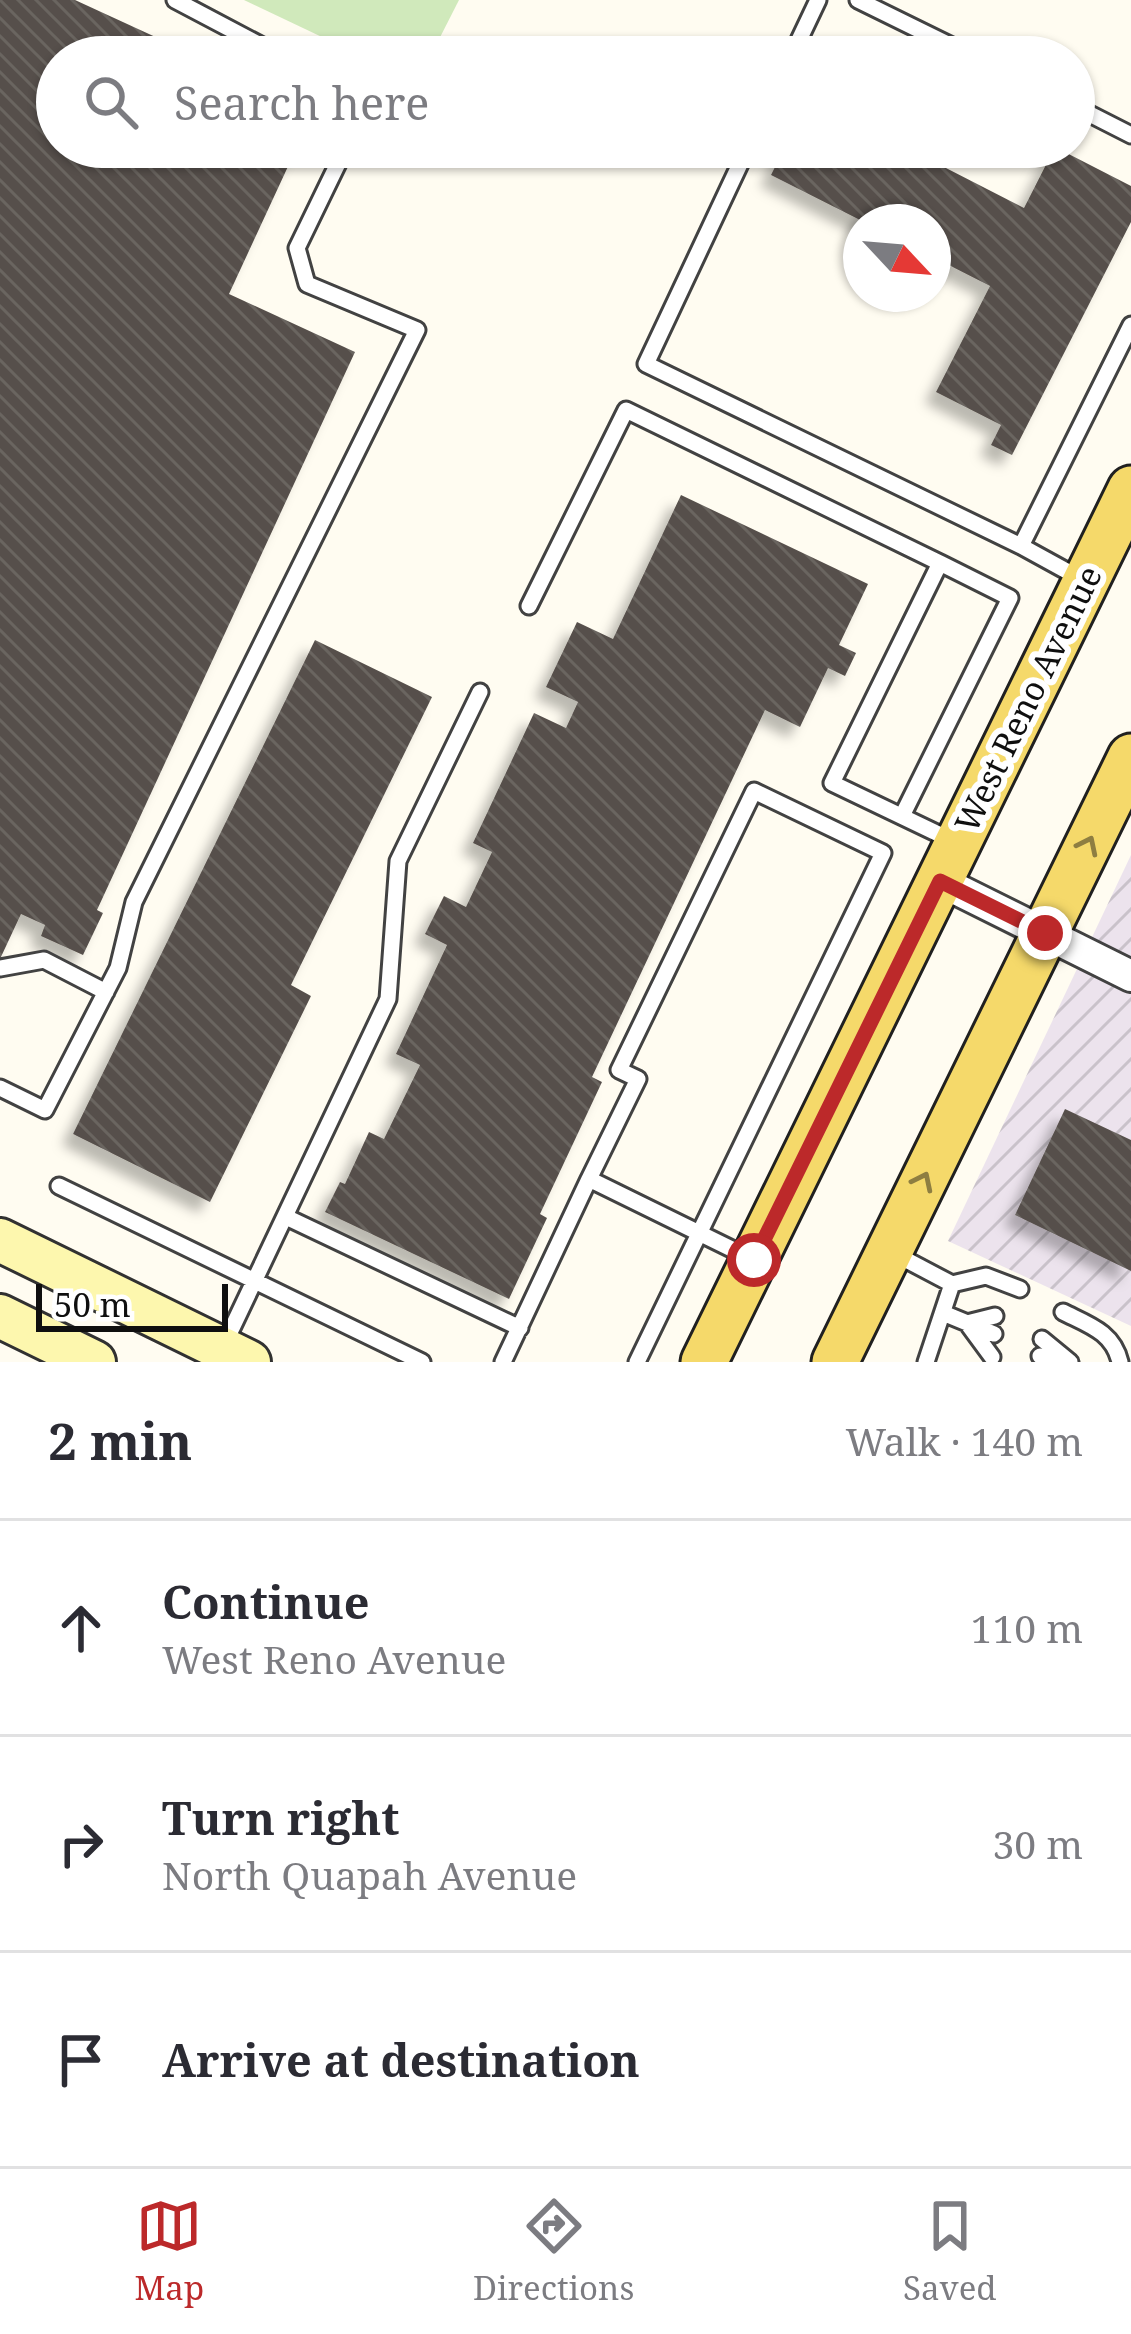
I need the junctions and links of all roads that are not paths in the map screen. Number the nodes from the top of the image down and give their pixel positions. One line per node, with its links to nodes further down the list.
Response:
1 (175, 0): 4 (lane)
2 (818, 0): 5 (lane)
3 (858, 0): 6 (lane)
4 (243, 36)
5 (801, 36)
6 (931, 36)
7 (1095, 116): 8 (lane)
8 (1131, 134)
9 (336, 168): 24 (lane)
10 (738, 168): 13 (lane)
11 (1131, 325): 13 (lane)
12 (1131, 489): 15 (main road, West Reno Avenue)
13 (1021, 547): 15 (lane)
14 (940, 563): 16 (lane); 19 (lane); 19 (lane)
15 (1086, 582): 20 (main road, West Reno Avenue)
16 (529, 605)
17 (480, 692): 28 (lane)
18 (1131, 757): 21 (main road, one-way to 18)
19 (902, 816): 20 (lane)
20 (949, 862): 21 (street); 32 (main road, West Reno Avenue)
21 (1045, 933): 23 (street); 31 (main road, one-way to 21)
22 (0, 968): 24 (lane)
23 (1131, 976)
24 (106, 992): 25 (lane)
25 (0, 1088)
26 (589, 1179): 29 (lane); 29 (lane); 41 (lane)
27 (59, 1186): 33 (lane)
28 (286, 1216): 33 (lane); 41 (lane)
29 (700, 1234): 32 (lane); 48 (lane)
30 (0, 1241): 44 (main road)
31 (889, 1250): 34 (lane); 50 (main road)
32 (754, 1260): 49 (main road, West Reno Avenue)
33 (255, 1282): 44 (lane); 46 (lane)
34 (952, 1283): 35 (lane); 37 (lane)
35 (1019, 1289)
36 (1063, 1312): 53 (lane)
37 (943, 1313): 39 (lane); 51 (lane)
38 (0, 1316): 45 (main road)
39 (968, 1323): 40 (lane); 43 (lane)
40 (994, 1325)
41 (520, 1328): 47 (lane)
42 (1045, 1352): 52 (lane)
43 (992, 1357)
44 (229, 1358)
45 (94, 1362)
46 (422, 1362)
47 (503, 1362)
48 (637, 1362)
49 (704, 1362)
50 (835, 1362)
51 (926, 1362)
52 (1070, 1362)
53 (1120, 1362)

